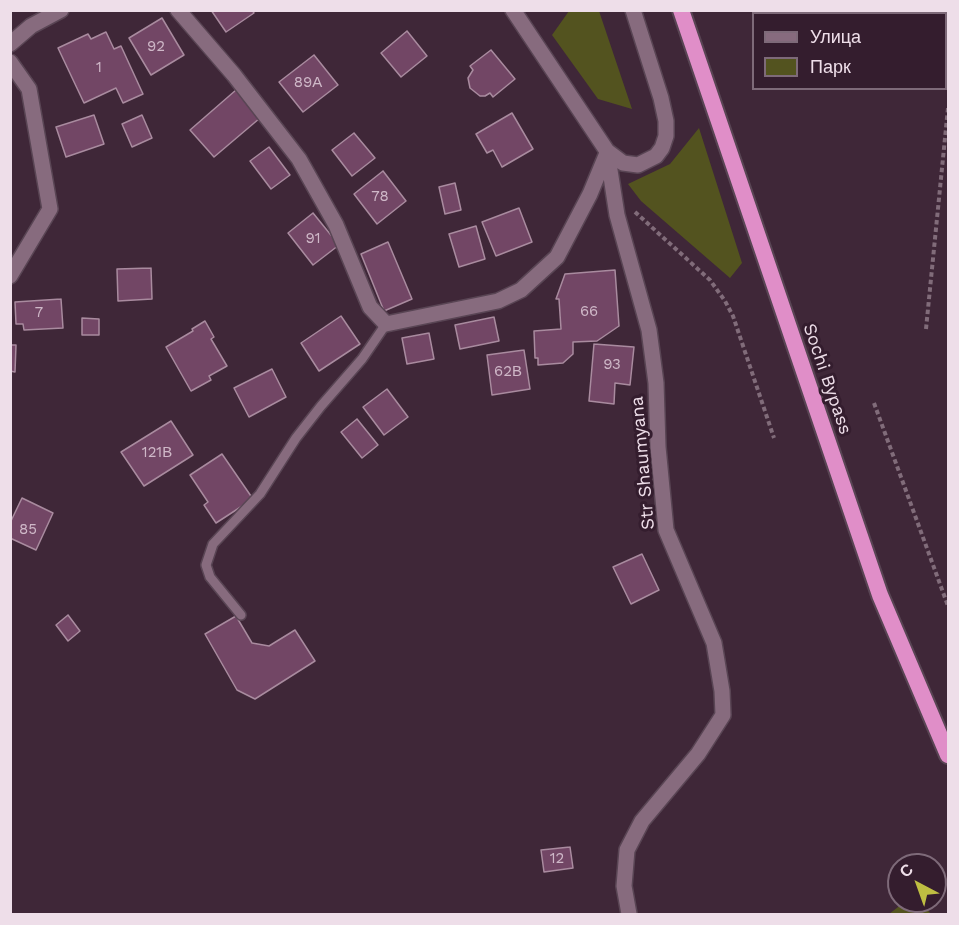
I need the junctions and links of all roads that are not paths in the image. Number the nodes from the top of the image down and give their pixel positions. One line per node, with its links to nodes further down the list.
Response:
1 (61, 10): 6 (street)
2 (178, 10): 10 (street)
3 (513, 10): 8 (street)
4 (633, 10): 8 (street)
5 (681, 10): 12 (highway, Sochi Bypass)
6 (10, 44)
7 (10, 62): 9 (street)
8 (607, 151): 10 (street); 13 (street, Str Shaumyana)
9 (10, 276)
10 (386, 324): 11 (lane)
11 (241, 615)
12 (948, 755)
13 (629, 915)

